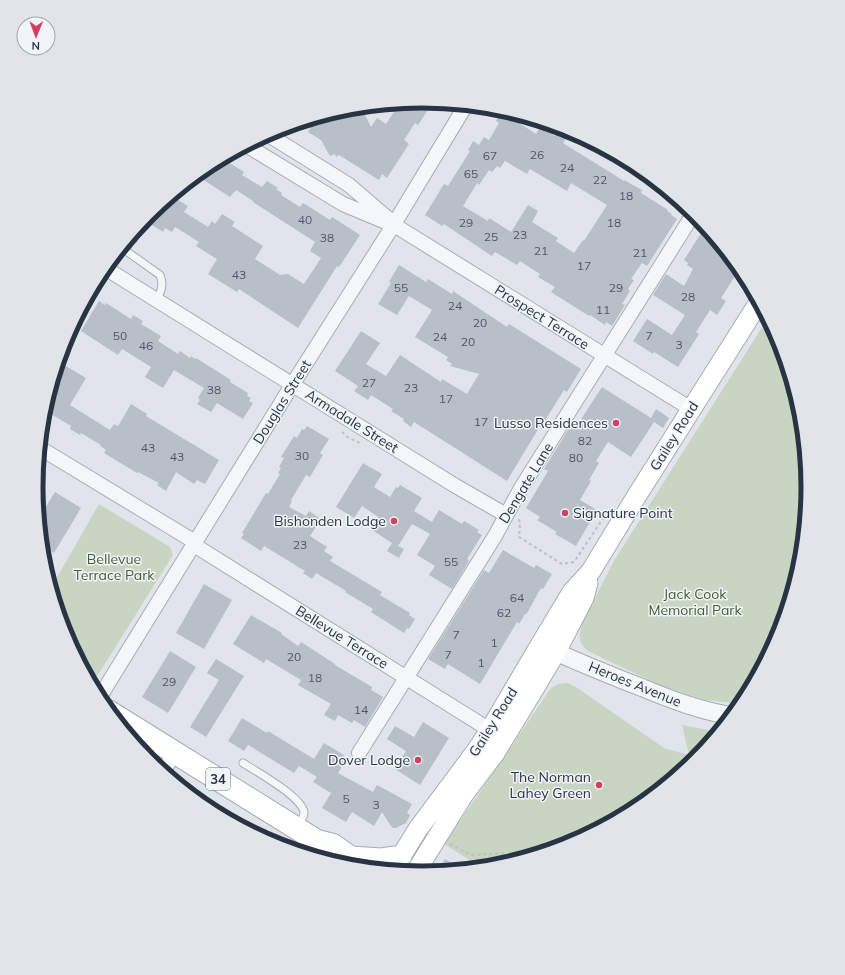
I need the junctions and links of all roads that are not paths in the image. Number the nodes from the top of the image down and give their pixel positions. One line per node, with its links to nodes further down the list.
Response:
1 (463, 110): 5 (street, Douglas Street)
2 (274, 138): 5 (street, Prospect Terrace)
3 (251, 149): 5 (street, Prospect Terrace)
4 (691, 219): 10 (street, Dengate Lane)
5 (394, 224): 10 (street, Prospect Terrace); 11 (street, Douglas Street)
6 (126, 251): 8 (lane)
7 (111, 271): 8 (street, Armadale Street)
8 (157, 300): 11 (street, Armadale Street)
9 (756, 308): 12 (main road, Gailey Road)
10 (605, 355): 12 (street, Prospect Terrace); 14 (street, Dengate Lane)
11 (293, 384): 14 (street, Armadale Street); 15 (street, Douglas Street)
12 (691, 410): 16 (main road, Gailey Road)
13 (45, 451): 15 (street, Bellevue Terrace)
14 (506, 515): 17 (street, Dengate Lane)
15 (194, 544): 17 (street, Bellevue Terrace); 18 (street, Douglas Street)
16 (548, 648): 19 (street, Heroes Avenue); 21 (main road, Gailey Road); 30 (main road, Gailey Road)
17 (406, 678): 21 (street, Bellevue Terrace); 23 (street, Dengate Lane)
18 (103, 692)
19 (727, 715)
20 (121, 719): 22 (main road, 34)
21 (490, 730): 29 (main road, Gailey Road)
22 (175, 752): 25 (street); 26 (main road, 34)
23 (359, 753)
24 (243, 763): 26 (lane)
25 (166, 767)
26 (298, 829): 27 (main road, 34)
27 (337, 857)
28 (349, 860): 29 (main road)
29 (397, 864)
30 (419, 867)

